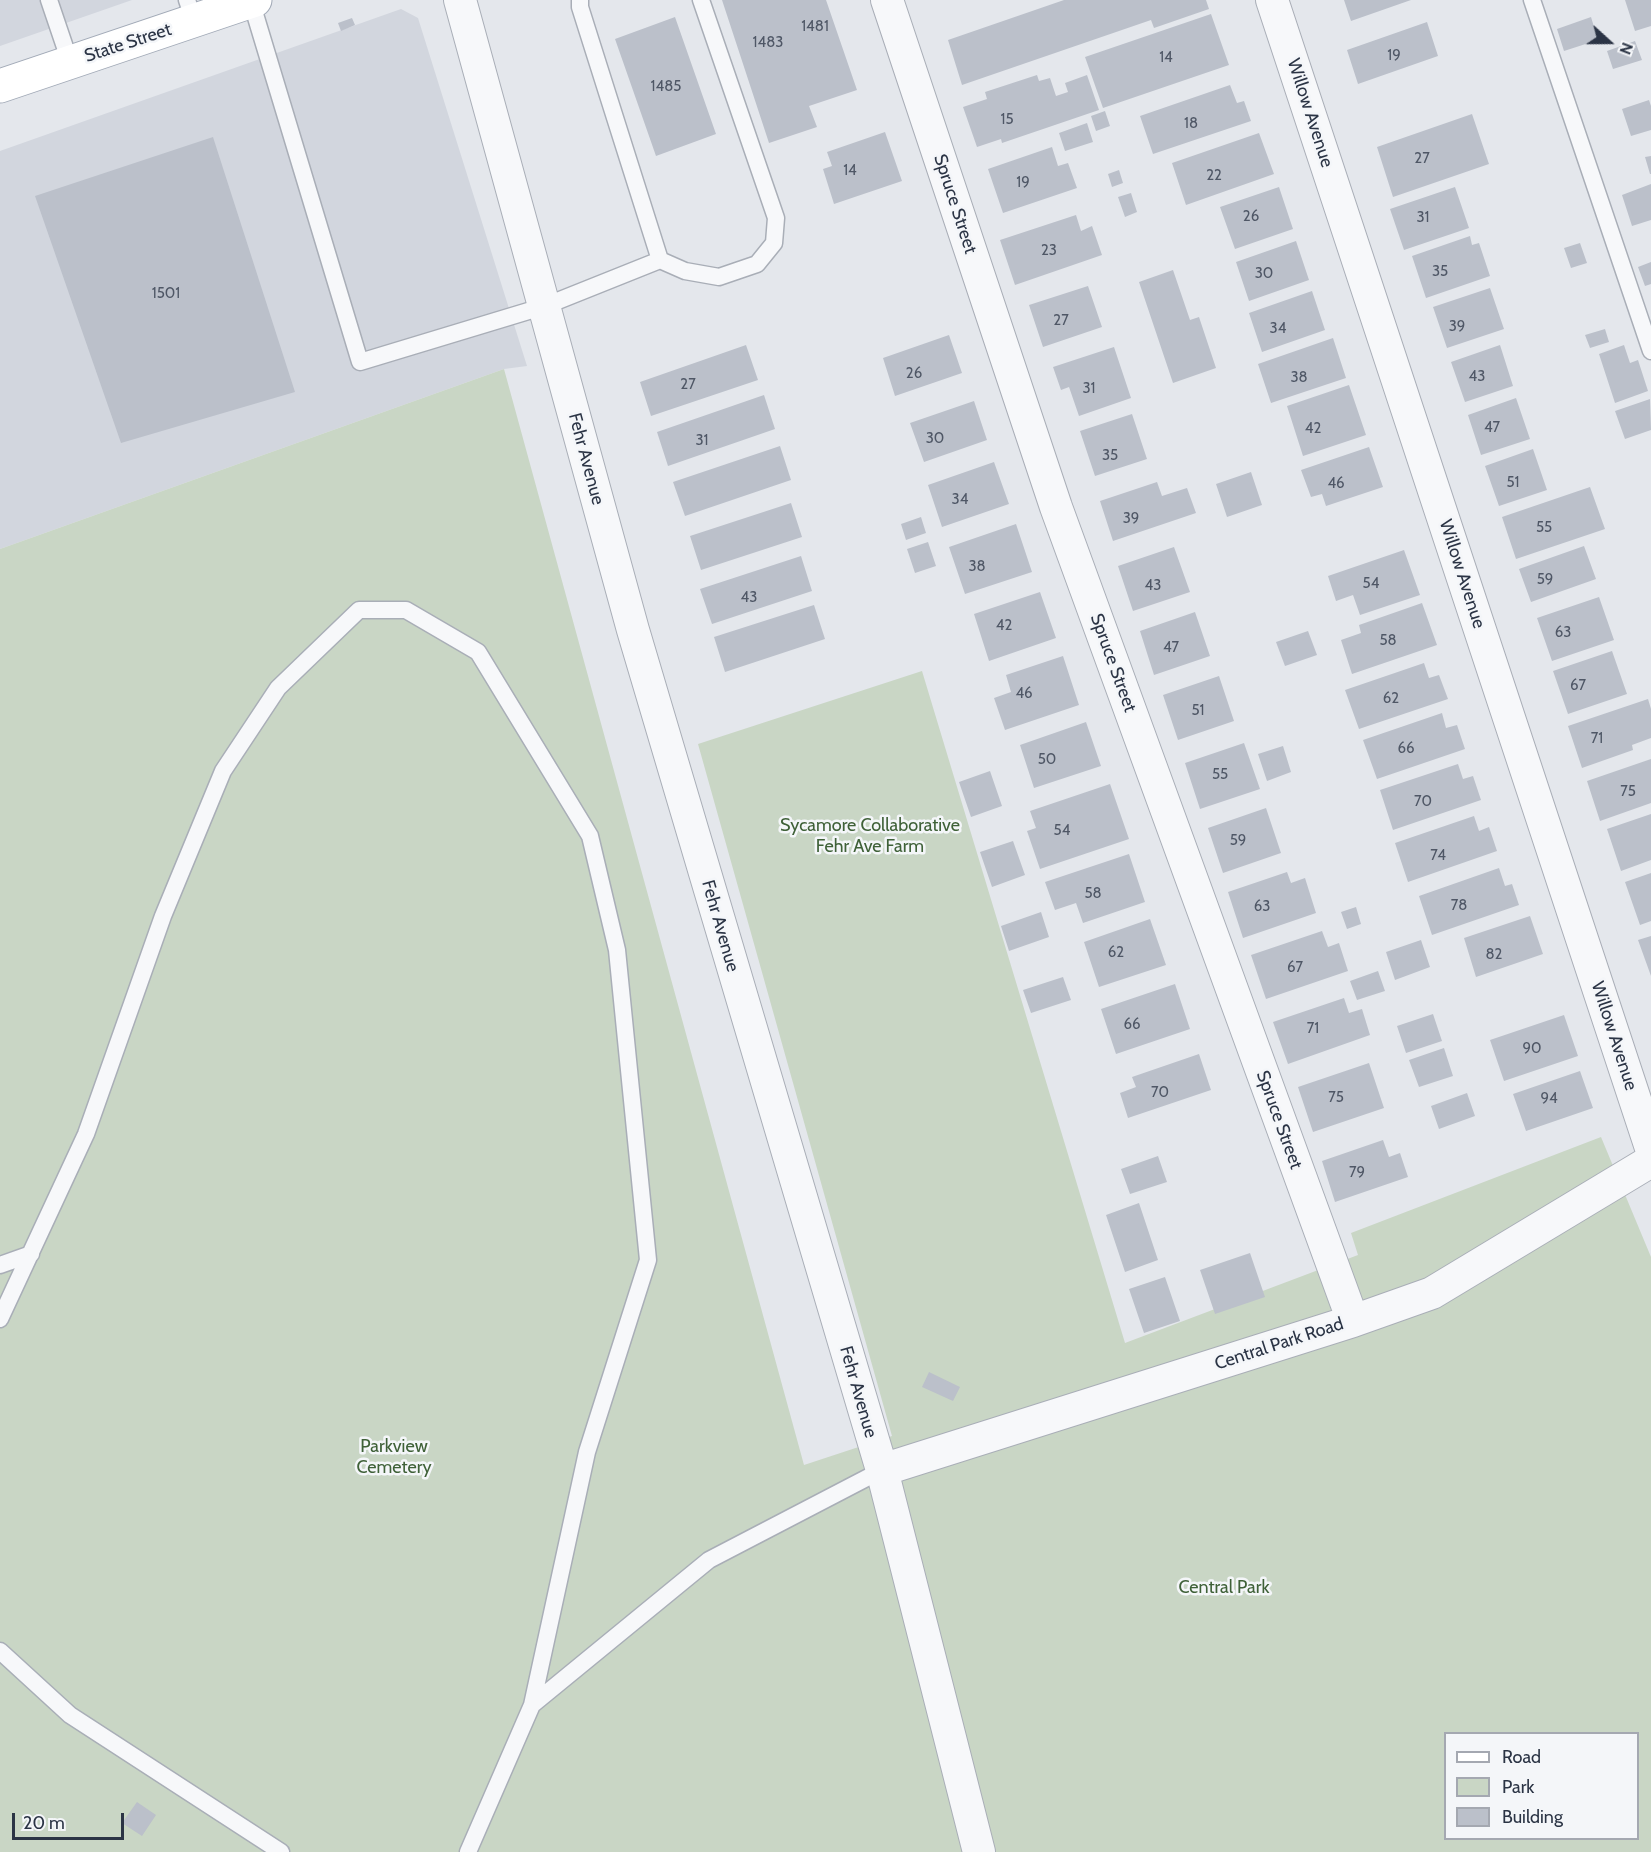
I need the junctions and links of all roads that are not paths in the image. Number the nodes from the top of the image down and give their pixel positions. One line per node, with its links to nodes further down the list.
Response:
1 (49, 0): 10 (lane)
2 (460, 0): 13 (street, Fehr Avenue)
3 (580, 0): 12 (lane)
4 (701, 0): 12 (lane)
5 (886, 0): 21 (street, Spruce Street)
6 (1272, 0): 15 (street, Willow Avenue)
7 (1532, 0): 14 (lane)
8 (253, 1): 9 (main road, State Street); 13 (lane)
9 (190, 10): 10 (main road, State Street)
10 (70, 62): 11 (main road, State Street)
11 (0, 86)
12 (660, 260): 13 (lane)
13 (545, 306): 22 (street, Fehr Avenue)
14 (1651, 351)
15 (1645, 1107): 16 (street, Willow Avenue)
16 (1651, 1148)
17 (1651, 1161): 21 (street, Central Park Road)
18 (31, 1254): 19 (lane); 20 (lane); 24 (lane)
19 (0, 1265)
20 (0, 1319)
21 (1353, 1321): 22 (street, Central Park Road)
22 (882, 1470): 24 (lane); 27 (street, Fehr Avenue)
23 (0, 1651): 25 (lane)
24 (532, 1705): 26 (lane)
25 (281, 1852)
26 (468, 1852)
27 (979, 1852)

